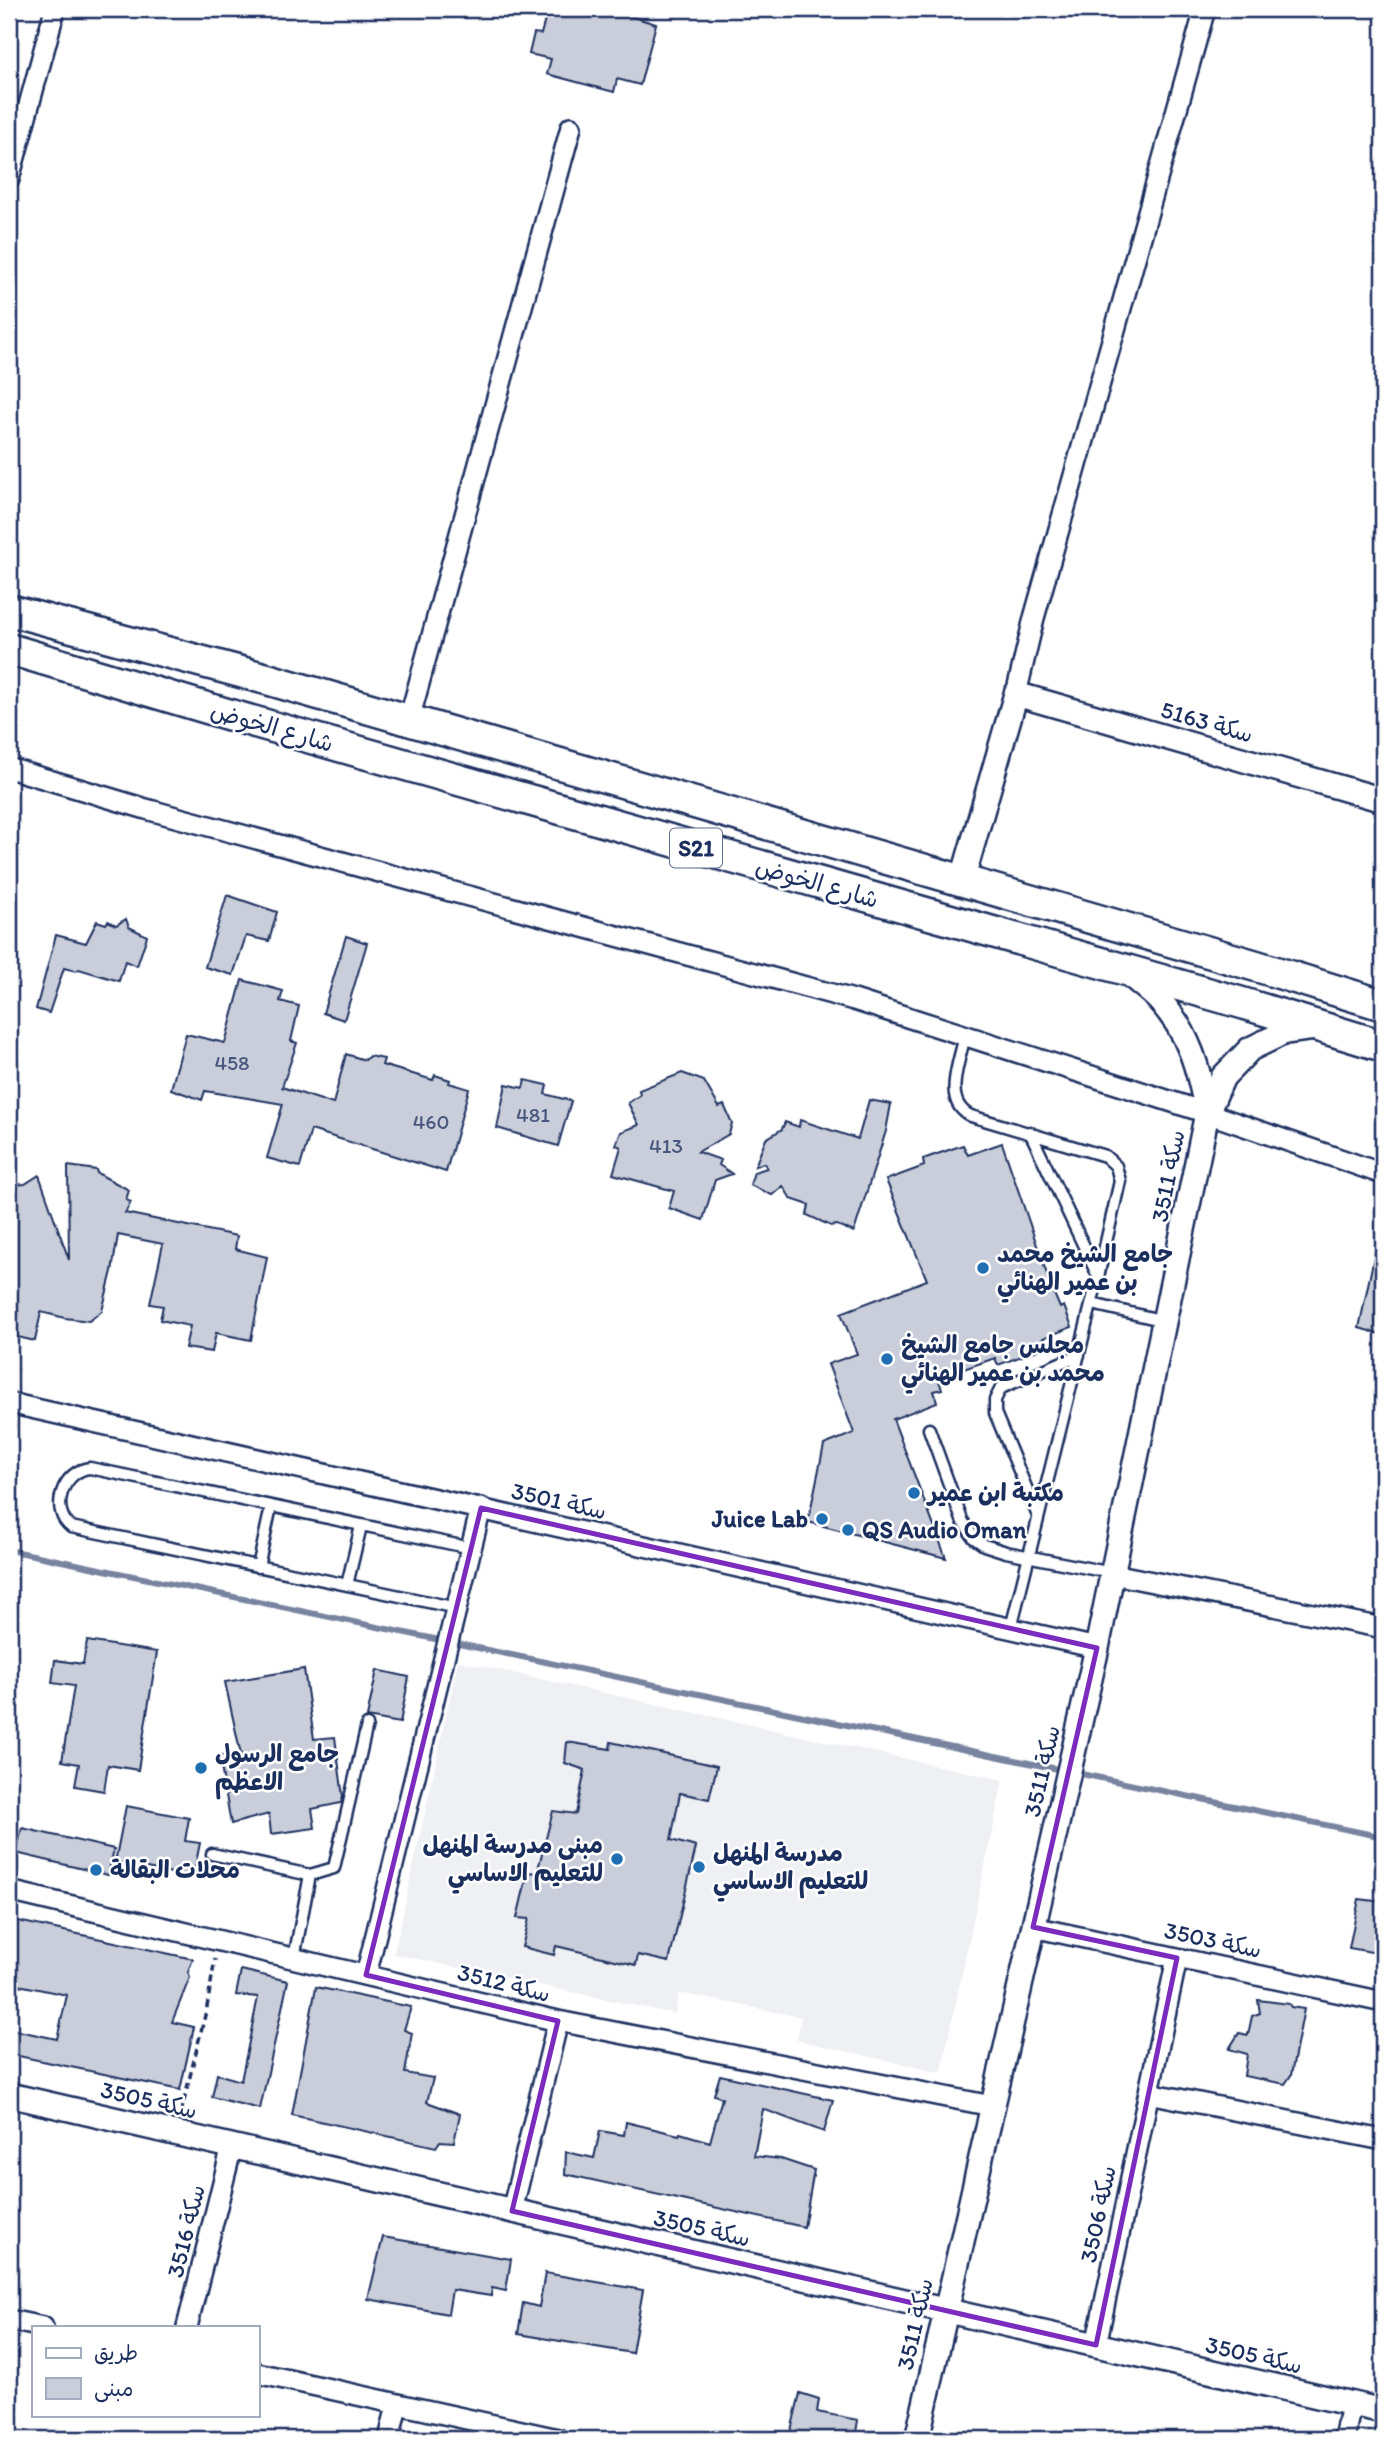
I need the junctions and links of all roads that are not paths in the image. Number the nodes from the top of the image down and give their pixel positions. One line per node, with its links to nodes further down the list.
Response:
1 (55, 9): 4 (street)
2 (1205, 9): 7 (street)
3 (571, 127): 8 (street)
4 (9, 179)
5 (9, 610): 8 (main road, شارع الخوض / S21)
6 (9, 649): 12 (main road, شارع الخوض / S21)
7 (1016, 694): 10 (street, سكة 5163); 11 (street)
8 (409, 720): 11 (main road, شارع الخوض / S21)
9 (9, 768): 15 (street)
10 (1383, 800)
11 (962, 881): 13 (main road, شارع الخوض / S21)
12 (1126, 972): 14 (main road, شارع الخوض / S21); 17 (street)
13 (1383, 1006)
14 (1323, 1027): 16 (main road, شارع الخوض / S21); 17 (street)
15 (965, 1035): 17 (street); 18 (lane)
16 (1383, 1046)
17 (1207, 1113): 19 (street); 22 (street, سكة 3511)
18 (1030, 1132): 20 (lane); 20 (lane)
19 (1383, 1174)
20 (1098, 1277): 21 (lane)
21 (1092, 1304): 22 (lane); 23 (lane)
22 (1166, 1321): 33 (street, سكة 3511)
23 (1079, 1355): 28 (lane); 28 (lane)
24 (9, 1403): 27 (street, سكة 3501)
25 (929, 1429): 31 (lane)
26 (271, 1507): 29 (lane); 32 (lane); 32 (lane)
27 (481, 1508): 30 (street); 36 (street, سكة 3501)
28 (1039, 1517): 31 (lane)
29 (361, 1526): 30 (lane); 34 (lane)
30 (471, 1548): 35 (street)
31 (1029, 1557): 33 (lane); 36 (lane)
32 (258, 1567): 34 (lane)
33 (1113, 1574): 37 (street); 38 (street, سكة 3511)
34 (347, 1585): 35 (lane)
35 (457, 1608): 46 (street)
36 (1011, 1628): 38 (street, سكة 3501)
37 (1383, 1628)
38 (1097, 1648): 43 (street, سكة 3511)
39 (368, 1725): 41 (lane)
40 (212, 1854): 41 (lane)
41 (310, 1875): 44 (lane)
42 (9, 1891): 44 (street, سكة 3512)
43 (1033, 1927): 45 (street, سكة 3503); 51 (street, سكة 3511)
44 (293, 1958): 46 (street, سكة 3512)
45 (1177, 1958): 47 (street, سكة 3503); 49 (street, سكة 3506)
46 (366, 1975): 48 (street, سكة 3512)
47 (1383, 2002)
48 (558, 2021): 51 (street, سكة 3512); 54 (street)
49 (1149, 2094): 52 (street); 59 (street, سكة 3506)
50 (9, 2095): 53 (street, سكة 3505)
51 (992, 2106): 55 (street, سكة 3511)
52 (1383, 2140)
53 (232, 2146): 54 (street, سكة 3505); 58 (street, سكة 3516)
54 (512, 2211): 55 (street, سكة 3505)
55 (945, 2311): 59 (street, سكة 3505); 66 (street, سكة 3511)
56 (9, 2320): 57 (street)
57 (38, 2326)
58 (187, 2326)
59 (1096, 2345): 61 (street, سكة 3505)
60 (259, 2373): 62 (street)
61 (1351, 2404): 63 (street, سكة 3505); 67 (street)
62 (397, 2405): 64 (street); 65 (street)
63 (1383, 2411)
64 (389, 2439)
65 (558, 2439)
66 (917, 2439)
67 (1344, 2439)

